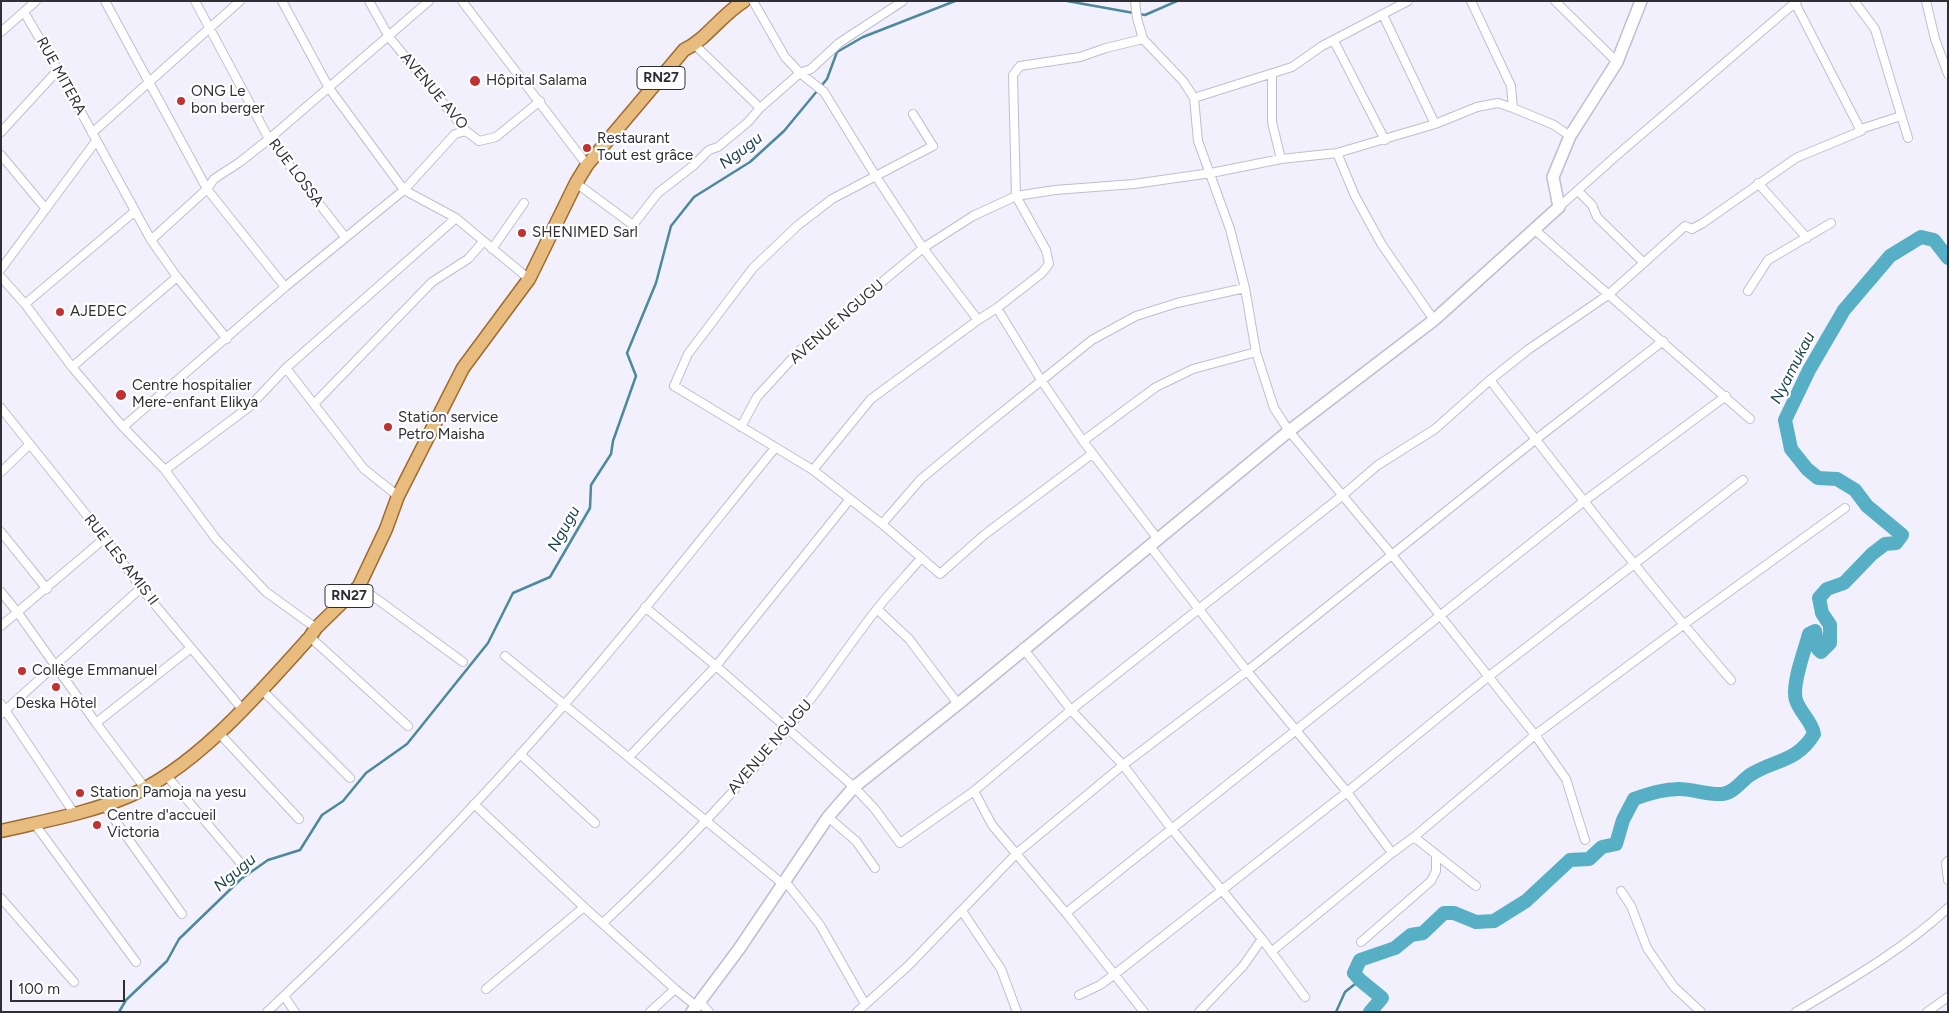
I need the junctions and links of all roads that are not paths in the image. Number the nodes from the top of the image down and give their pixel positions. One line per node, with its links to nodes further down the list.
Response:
1 (36, 1): 20 (street)
2 (106, 1): 33 (street)
3 (195, 1): 22 (street, RUE LOSSA)
4 (240, 1): 22 (street)
5 (282, 1): 34 (street)
6 (369, 1): 24 (street, AVENUE AVO)
7 (429, 1): 24 (street)
8 (462, 1): 36 (street)
9 (744, 1): 27 (main road, RN27)
10 (753, 1): 30 (street)
11 (903, 1): 30 (street)
12 (1408, 1): 21 (street)
13 (1471, 1): 38 (street)
14 (1555, 1): 28 (street)
15 (1642, 1): 28 (street)
16 (1854, 1): 40 (street)
17 (1926, 1): 32 (street)
18 (1796, 2): 42 (street); 61 (street)
19 (1136, 9): 25 (street)
20 (24, 12): 23 (street); 29 (street, RUE MITERA)
21 (1383, 15): 26 (street); 41 (street)
22 (210, 27): 33 (street); 47 (street, RUE LOSSA)
23 (1, 32)
24 (389, 37): 34 (street); 43 (street, AVENUE AVO)
25 (1142, 40): 35 (street); 62 (street)
26 (1334, 41): 31 (street); 49 (street)
27 (695, 45): 37 (street); 54 (main road, RN27)
28 (1617, 62): 46 (street)
29 (58, 70): 44 (street); 45 (street, RUE MITERA)
30 (800, 73): 37 (street); 56 (street)
31 (1272, 74): 35 (street); 53 (street)
32 (1948, 74)
33 (150, 81): 45 (street); 59 (street)
34 (329, 88): 47 (street); 60 (street)
35 (1194, 98): 55 (street)
36 (540, 101): 43 (street, AVENUE AVO); 54 (street)
37 (760, 108): 57 (street)
38 (1513, 108): 41 (street); 46 (street)
39 (914, 114): 56 (street)
40 (1901, 116): 42 (street); 48 (street)
41 (1436, 124): 49 (street)
42 (1861, 129): 58 (street)
43 (466, 131): 60 (street)
44 (1, 132)
45 (92, 133): 50 (street, RUE MITERA)
46 (1570, 136): 64 (street)
47 (269, 138): 59 (street); 70 (street, RUE LOSSA)
48 (1908, 138)
49 (1385, 140): 51 (street)
50 (96, 141): 65 (street); 66 (street, RUE MITERA)
51 (1337, 153): 53 (street); 88 (street)
52 (1, 155): 65 (street)
53 (1281, 159): 55 (street)
54 (588, 165): 57 (main road, RN27)
55 (1210, 173): 62 (street, AVENUE NGUGU); 82 (street)
56 (875, 175): 74 (street); 101 (street)
57 (576, 183): 80 (main road, RN27)
58 (1758, 183): 71 (street); 76 (street)
59 (207, 189): 72 (street); 81 (street)
60 (404, 190): 67 (street); 70 (street)
61 (1578, 191): 64 (street); 76 (street)
62 (1016, 196): 74 (street, AVENUE NGUGU); 86 (street)
63 (524, 203): 75 (street)
64 (1559, 207): 69 (street)
65 (46, 209): 77 (street)
66 (134, 212): 72 (street, RUE MITERA); 85 (street)
67 (456, 218): 73 (street); 93 (street)
68 (1831, 223): 71 (street)
69 (1535, 230): 84 (street); 88 (street)
70 (345, 237): 81 (street)
71 (1807, 238): 83 (street)
72 (151, 240): 79 (street, RUE MITERA)
73 (483, 242): 75 (street); 97 (street)
74 (924, 248): 87 (street); 101 (street, AVENUE NGUGU)
75 (492, 249): 80 (street)
76 (1643, 262): 84 (street)
77 (1, 270)
78 (1, 277): 85 (street)
79 (177, 277): 89 (street, RUE MITERA); 92 (street)
80 (530, 279): 112 (main road, RN27)
81 (285, 287): 89 (street)
82 (1245, 288): 91 (street); 94 (street)
83 (1748, 291)
84 (1608, 294): 90 (street); 95 (street)
85 (25, 304): 92 (street)
86 (997, 308): 87 (street); 94 (street)
87 (978, 320): 109 (street)
88 (1434, 320): 102 (street)
89 (227, 339): 100 (street)
90 (1662, 341): 96 (street); 103 (street)
91 (1256, 352): 102 (street); 104 (street)
92 (72, 367): 100 (street)
93 (286, 368): 97 (street); 108 (street)
94 (1041, 380): 104 (street); 117 (street)
95 (1490, 380): 103 (street); 113 (street)
96 (1726, 396): 99 (street); 115 (street)
97 (314, 404): 112 (street)
98 (1, 408): 105 (street, RUE LES AMIS II)
99 (1750, 418)
100 (123, 427): 108 (street)
101 (741, 427): 106 (street)
102 (1289, 431): 113 (street); 120 (street)
103 (1535, 440): 115 (street); 121 (street)
104 (1083, 441): 107 (street)
105 (29, 445): 110 (street); 119 (street, RUE LES AMIS II)
106 (775, 448): 109 (street); 128 (street)
107 (1092, 454): 120 (street); 122 (street)
108 (165, 470): 135 (street)
109 (813, 470): 114 (street)
110 (1, 472)
111 (1743, 480): 123 (street)
112 (398, 496): 124 (main road, RN27)
113 (1343, 496): 121 (street); 129 (street)
114 (850, 499): 117 (street); 141 (street)
115 (1583, 502): 123 (street); 132 (street)
116 (1845, 508): 133 (street)
117 (882, 524): 122 (street)
118 (1, 532): 126 (street)
119 (105, 538): 125 (street, RUE LES AMIS II); 126 (street)
120 (1153, 541): 129 (street); 137 (street)
121 (1392, 555): 132 (street); 142 (street)
122 (922, 558): 130 (street, AVENUE NGUGU)
123 (1633, 563): 133 (street); 143 (street)
124 (359, 586): 135 (main road, RN27); 139 (street)
125 (141, 588): 136 (street, RUE LES AMIS II); 140 (street)
126 (47, 589): 131 (street)
127 (1, 592): 131 (street)
128 (645, 607): 141 (street); 147 (street)
129 (1198, 608): 142 (street); 150 (street)
130 (877, 609): 146 (street); 153 (street, AVENUE NGUGU)
131 (18, 613): 134 (street); 140 (street)
132 (1440, 617): 143 (street); 154 (street)
133 (1683, 625): 144 (street); 156 (street)
134 (1, 626)
135 (313, 633): 145 (main road, RN27); 152 (street)
136 (191, 648): 149 (street, RUE LES AMIS II); 151 (street)
137 (1023, 648): 146 (street); 150 (street)
138 (505, 656): 147 (street)
139 (463, 662)
140 (56, 666): 148 (street); 151 (street)
141 (716, 666): 153 (street); 158 (street)
142 (1247, 671): 154 (street); 159 (street)
143 (1488, 677): 156 (street); 165 (street)
144 (1731, 680)
145 (262, 690): 149 (main road, RN27); 161 (street)
146 (958, 704): 162 (street)
147 (565, 705): 157 (street); 158 (street)
148 (3, 710): 168 (street)
149 (243, 710): 155 (main road, RN27)
150 (1071, 710): 159 (street); 164 (street)
151 (96, 723): 163 (street)
152 (408, 726)
153 (788, 728): 162 (street); 171 (street, AVENUE NGUGU)
154 (1296, 730): 165 (street); 174 (street)
155 (218, 732): 160 (main road, RN27); 170 (street)
156 (1536, 735): 176 (street); 177 (street)
157 (520, 754): 166 (street); 173 (street)
158 (630, 757): 171 (street)
159 (1123, 766): 174 (street); 178 (street)
160 (166, 775): 163 (main road, RN27); 182 (street)
161 (350, 778)
162 (854, 787): 164 (street); 169 (street)
163 (146, 788): 167 (main road, RN27)
164 (974, 792): 178 (street)
165 (1347, 792): 179 (street); 187 (street)
166 (474, 804): 190 (street); 205 (street)
167 (104, 805): 168 (main road, RN27); 194 (street)
168 (74, 813): 172 (main road, RN27)
169 (828, 817): 183 (street); 185 (street)
170 (298, 819)
171 (705, 822): 185 (street); 195 (street, AVENUE NGUGU)
172 (34, 823): 175 (main road, RN27); 199 (street)
173 (594, 823)
174 (1171, 828): 187 (street); 193 (street)
175 (1, 831)
176 (1414, 837): 179 (street); 180 (street)
177 (1586, 840)
178 (1017, 853): 192 (street); 193 (street)
179 (1392, 853): 198 (street)
180 (1436, 854): 186 (street); 197 (street)
181 (1948, 861): 184 (street)
182 (244, 867)
183 (875, 868)
184 (1948, 880)
185 (784, 883): 208 (street); 209 (street)
186 (1476, 886)
187 (1222, 889): 196 (street); 200 (street)
188 (1621, 892): 218 (street)
189 (1, 898): 201 (street)
190 (584, 907): 195 (street); 202 (street)
191 (1948, 908): 219 (street)
192 (962, 911): 208 (street); 215 (street)
193 (1066, 913): 200 (street)
194 (182, 914)
195 (602, 923): 203 (street)
196 (1262, 939): 198 (street); 217 (street)
197 (1360, 942)
198 (1271, 952): 207 (street)
199 (136, 962)
200 (1116, 974): 204 (street); 216 (street)
201 (74, 982)
202 (486, 989)
203 (675, 990): 209 (street); 212 (street)
204 (1079, 995)
205 (284, 996): 210 (street); 211 (street)
206 (1948, 996): 220 (street)
207 (1305, 997)
208 (865, 1004): 214 (street)
209 (695, 1006): 213 (street)
210 (267, 1012)
211 (294, 1012)
212 (650, 1012)
213 (709, 1012)
214 (857, 1012)
215 (1018, 1012)
216 (1144, 1012)
217 (1199, 1012)
218 (1701, 1012)
219 (1796, 1012)
220 (1927, 1012)

